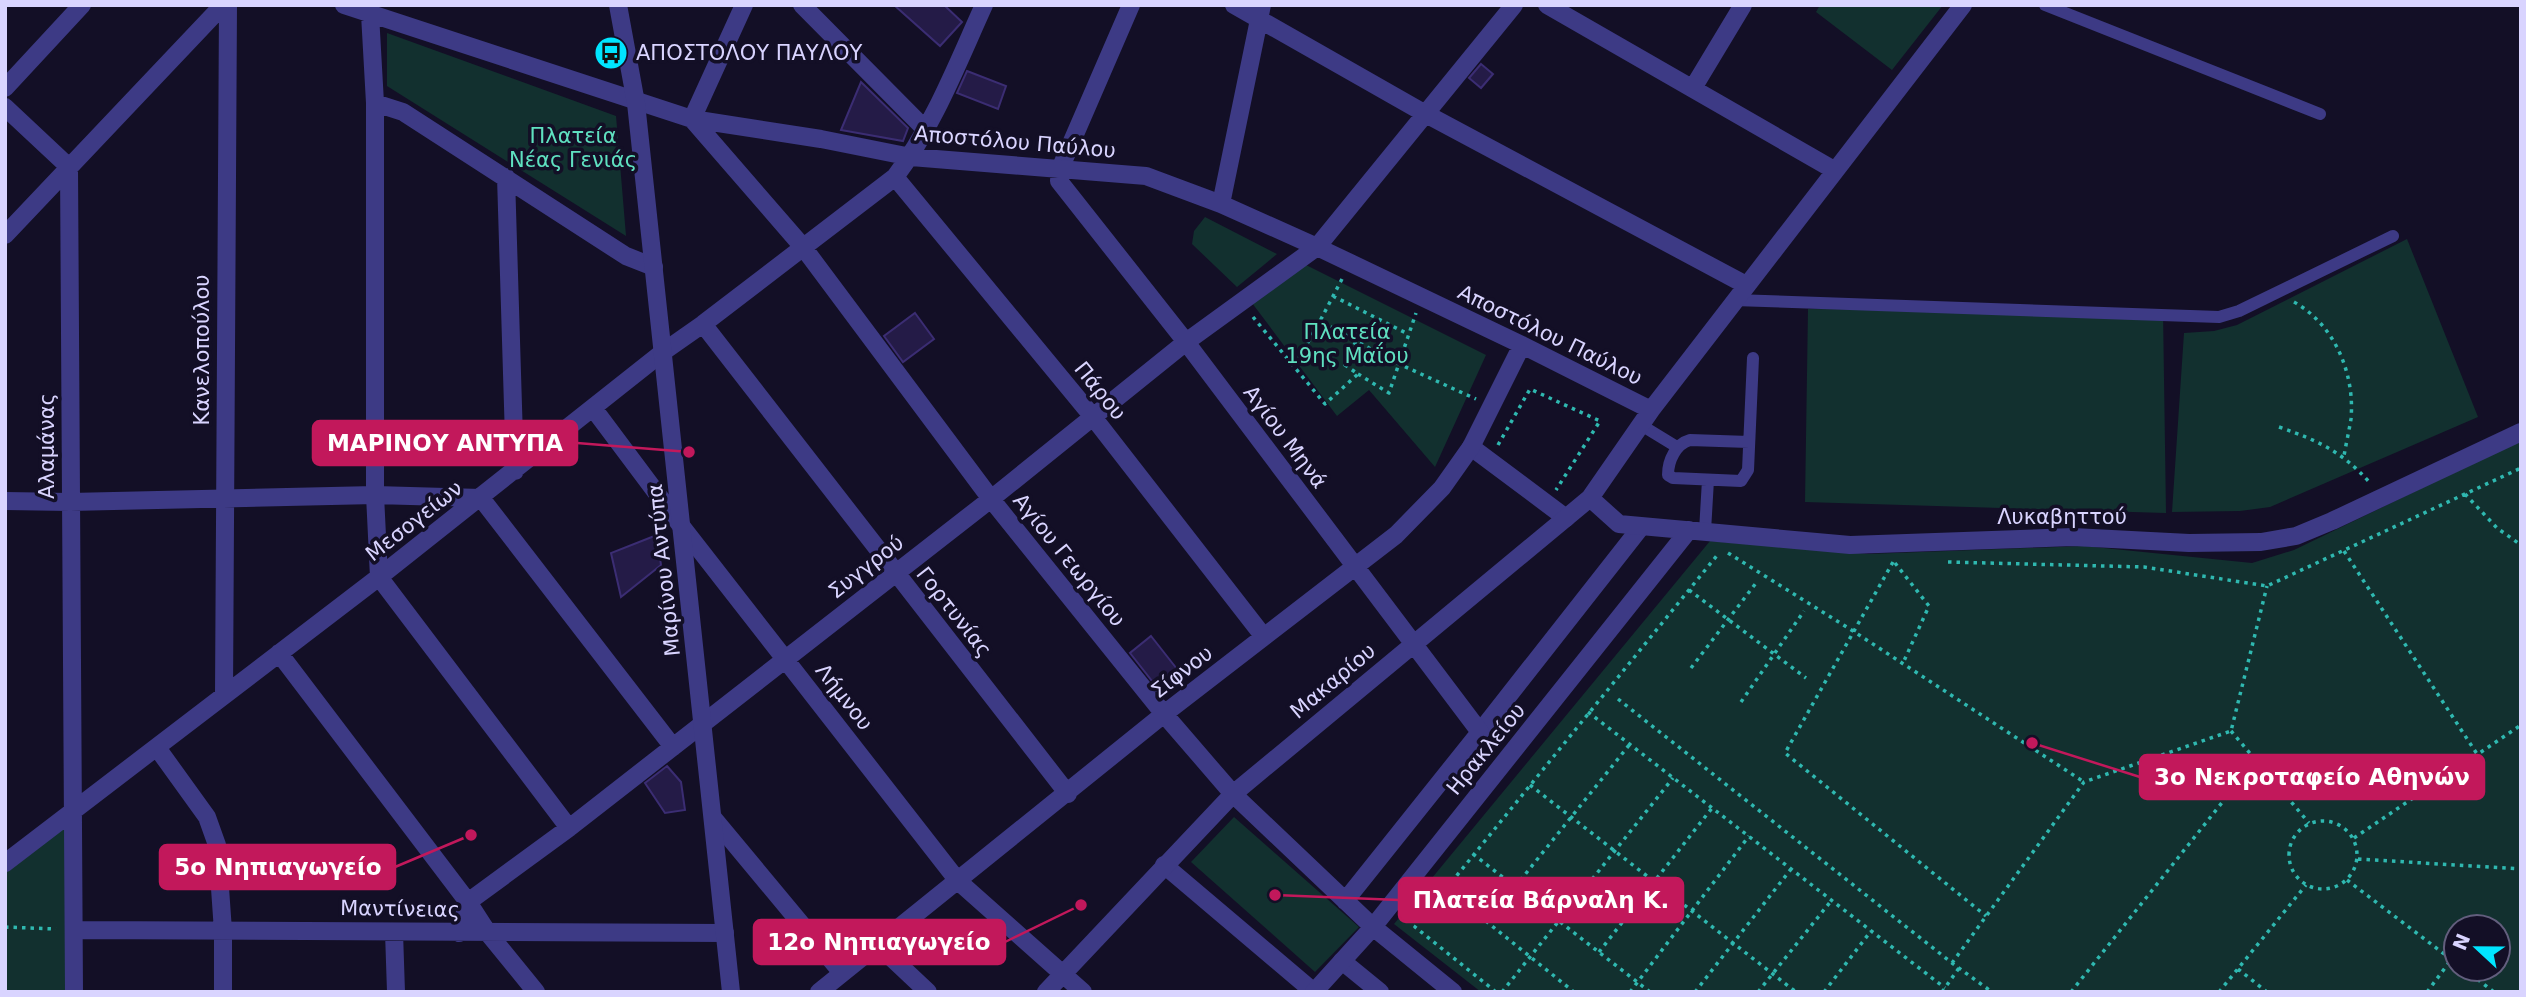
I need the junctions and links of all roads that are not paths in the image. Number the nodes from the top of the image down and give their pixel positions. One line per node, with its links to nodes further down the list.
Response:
1 (82, 5): 18 (street)
2 (225, 5): 28 (street); 58 (street, Κανελοπούλου)
3 (344, 5): 17 (street, Αποστόλου Παύλου)
4 (618, 5): 21 (street, Μαρίνου Αντύπα)
5 (744, 5): 25 (street)
6 (802, 5): 26 (street)
7 (963, 5): 15 (street)
8 (1131, 5): 29 (street)
9 (1234, 5): 16 (street)
10 (1514, 5): 23 (street, Συγγρού)
11 (1547, 5): 19 (street)
12 (1744, 5): 19 (street)
13 (1963, 5): 30 (street, Μακαρίου)
14 (2045, 5): 24 (lane)
15 (981, 12): 26 (street, Μεσογείων)
16 (1261, 12): 23 (street); 33 (street)
17 (370, 14): 20 (street); 21 (street, Αποστόλου Παύλου)
18 (5, 88)
19 (1693, 89): 30 (street)
20 (375, 103): 31 (street); 55 (street)
21 (636, 103): 25 (street, Αποστόλου Παύλου); 38 (street, Μαρίνου Αντύπα)
22 (5, 107): 28 (street)
23 (1424, 113): 37 (street, Συγγρού); 39 (street)
24 (2320, 114)
25 (692, 119): 27 (street, Αποστόλου Παύλου); 36 (street, Αγίου Γεωργίου)
26 (925, 129): 27 (street, Μεσογείων)
27 (911, 157): 29 (street, Αποστόλου Παύλου); 32 (street, Μεσογείων)
28 (69, 167): 34 (street); 61 (street, Αλαμάνας)
29 (1060, 169): 33 (street, Αποστόλου Παύλου); 42 (street, Αγίου Μηνά)
30 (1835, 170): 39 (street, Μακαρίου)
31 (506, 177): 38 (street); 53 (street)
32 (895, 177): 36 (street, Μεσογείων); 47 (street, Πάρου)
33 (1221, 204): 37 (street, Αποστόλου Παύλου)
34 (5, 235)
35 (2393, 236): 40 (lane)
36 (803, 247): 41 (street, Μεσογείων); 59 (street, Αγίου Γεωργίου)
37 (1317, 247): 42 (street, Συγγρού); 43 (street, Αποστόλου Παύλου)
38 (654, 267): 44 (street, Μαρίνου Αντύπα)
39 (1746, 285): 40 (street, Μακαρίου)
40 (1734, 300): 48 (street, Μακαρίου)
41 (703, 324): 44 (street, Μεσογείων); 67 (street, Γορτυνίας)
42 (1186, 342): 47 (street, Συγγρού); 66 (street, Αγίου Μηνά)
43 (1522, 345): 48 (street, Αποστόλου Παύλου); 51 (street, Σίφνου)
44 (663, 352): 46 (street, Μεσογείων); 63 (street, Μαρίνου Αντύπα)
45 (1753, 358): 50 (lane)
46 (593, 408): 53 (street, Μεσογείων); 63 (street, Λήμνου)
47 (1093, 417): 59 (street, Συγγρού); 69 (street, Πάρου)
48 (1646, 417): 52 (lane); 57 (street, Μακαρίου)
49 (2521, 432): 65 (street, Λυκαβηττού)
50 (1749, 442): 52 (lane); 54 (lane)
51 (1471, 447): 62 (street); 66 (street, Σίφνου)
52 (1677, 447): 54 (lane)
53 (514, 471): 56 (street, Μεσογείων)
54 (1708, 480): 65 (lane)
55 (375, 495): 56 (street); 58 (street); 68 (street)
56 (481, 498): 68 (street, Μεσογείων); 77 (street)
57 (1590, 498): 62 (street, Μακαρίου); 64 (street, Λυκαβηττού)
58 (223, 499): 61 (street); 73 (street, Κανελοπούλου)
59 (991, 499): 67 (street, Συγγρού); 74 (street, Αγίου Γεωργίου)
60 (5, 501): 61 (street)
61 (70, 502): 81 (street, Αλαμάνας)
62 (1566, 518): 70 (street, Μακαρίου)
63 (682, 527): 72 (street, Λήμνου); 75 (street, Μαρίνου Αντύπα)
64 (1641, 527): 65 (street, Λυκαβηττού); 76 (street)
65 (1697, 531): 89 (street, Ηρακλείου)
66 (1354, 566): 69 (street, Σίφνου); 70 (street, Αγίου Μηνά)
67 (895, 574): 72 (street, Συγγρού); 79 (street, Γορτυνίας)
68 (379, 577): 71 (street, Μεσογείων); 83 (street)
69 (1264, 637): 74 (street, Σίφνου)
70 (1412, 643): 76 (street, Αγίου Μηνά); 80 (street, Μακαρίου)
71 (279, 653): 73 (street, Μεσογείων); 88 (street)
72 (786, 659): 75 (street, Συγγρού); 86 (street, Λήμνου)
73 (224, 695): 78 (street, Μεσογείων)
74 (1164, 715): 79 (street, Σίφνου); 80 (street, Αγίου Γεωργίου)
75 (703, 722): 77 (street, Συγγρού); 82 (street, Μαρίνου Αντύπα)
76 (1480, 732): 87 (street)
77 (673, 747): 83 (street, Συγγρού)
78 (158, 749): 81 (street, Μεσογείων); 91 (street)
79 (1068, 794): 86 (street, Σίφνου)
80 (1233, 794): 85 (street, Μακαρίου); 87 (street, Αγίου Γεωργίου)
81 (72, 811): 84 (street, Μεσογείων); 90 (street, Αλαμάνας)
82 (714, 819): 95 (street, Μαρίνου Αντύπα); 98 (street)
83 (569, 828): 88 (street, Συγγρού)
84 (5, 863)
85 (1164, 865): 99 (street, Μακαρίου); 109 (street)
86 (958, 881): 96 (street, Σίφνου); 99 (street, Λήμνου)
87 (1345, 901): 89 (street, Αγίου Γεωργίου)
88 (468, 902): 93 (street); 94 (street)
89 (1373, 927): 97 (street, Ηρακλείου); 111 (street, Αγίου Γεωργίου)
90 (74, 930): 91 (street, Μαντίνειας); 100 (street, Αλαμάνας)
91 (223, 931): 92 (street, Μαντίνειας); 101 (street)
92 (394, 932): 93 (street, Μαντίνειας); 102 (street)
93 (459, 933): 94 (street, Μαντίνειας)
94 (488, 933): 95 (street, Μαντίνειας); 103 (street)
95 (725, 933): 104 (street, Μαρίνου Αντύπα)
96 (878, 945): 98 (street, Σίφνου); 106 (street)
97 (1342, 961): 109 (street, Ηρακλείου); 110 (street)
98 (842, 973): 105 (street, Σίφνου)
99 (1062, 973): 107 (street, Μακαρίου); 108 (street, Λήμνου)
100 (74, 992)
101 (223, 992)
102 (396, 992)
103 (536, 992)
104 (731, 992)
105 (819, 992)
106 (928, 992)
107 (1046, 992)
108 (1083, 992)
109 (1314, 992)
110 (1380, 992)
111 (1453, 992)

